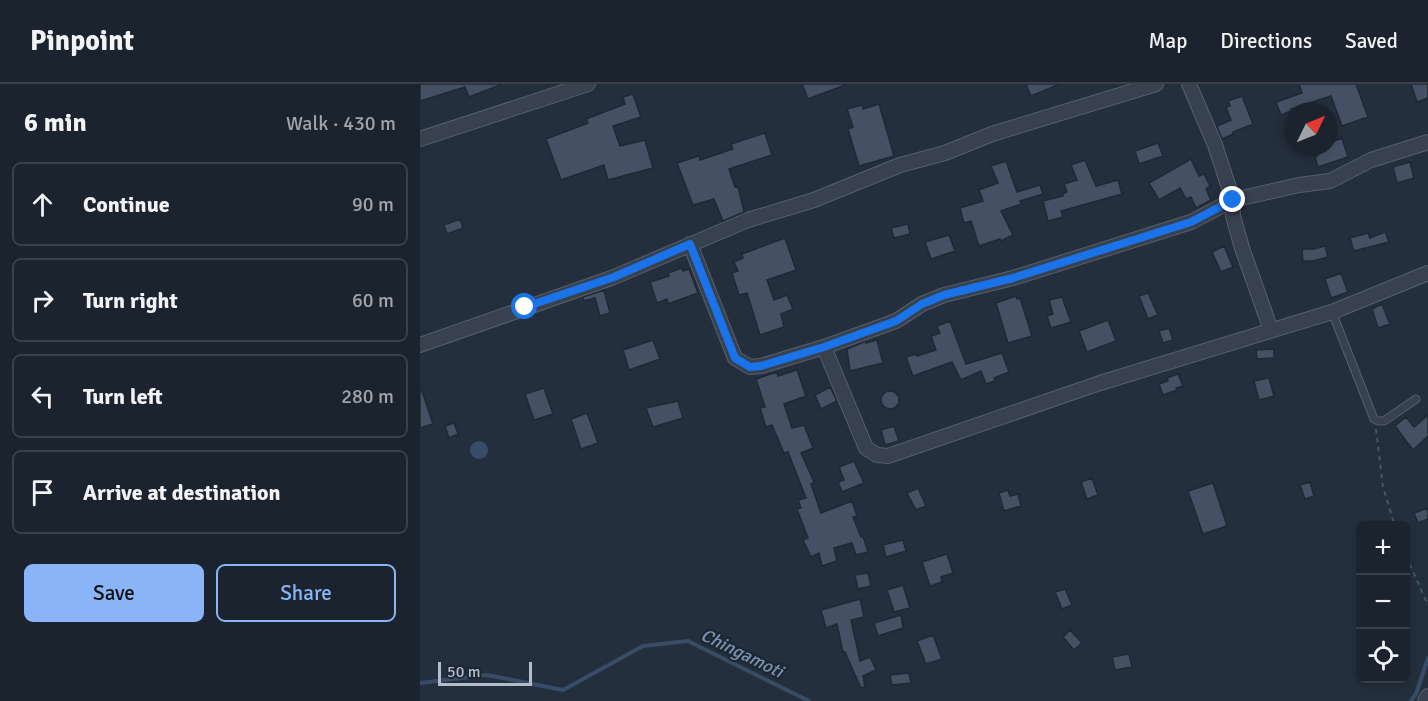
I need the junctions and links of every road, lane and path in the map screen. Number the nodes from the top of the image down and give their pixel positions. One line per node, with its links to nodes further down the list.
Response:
1 (588, 84): 4 (street)
2 (1156, 84): 8 (street)
3 (1189, 84): 7 (street)
4 (552, 90): 5 (street)
5 (420, 139)
6 (1428, 142): 7 (street)
7 (1233, 200): 11 (street); 13 (street)
8 (690, 244): 12 (street); 13 (street)
9 (1428, 273): 10 (street)
10 (1332, 312): 11 (street); 15 (lane)
11 (1271, 330): 13 (street)
12 (420, 345)
13 (824, 347)
14 (1416, 399): 15 (lane)
15 (1374, 418): 16 (path)
16 (1394, 521)
17 (1410, 565): 18 (path)
18 (1428, 605)
19 (1428, 696): 20 (street)
20 (1425, 701)

